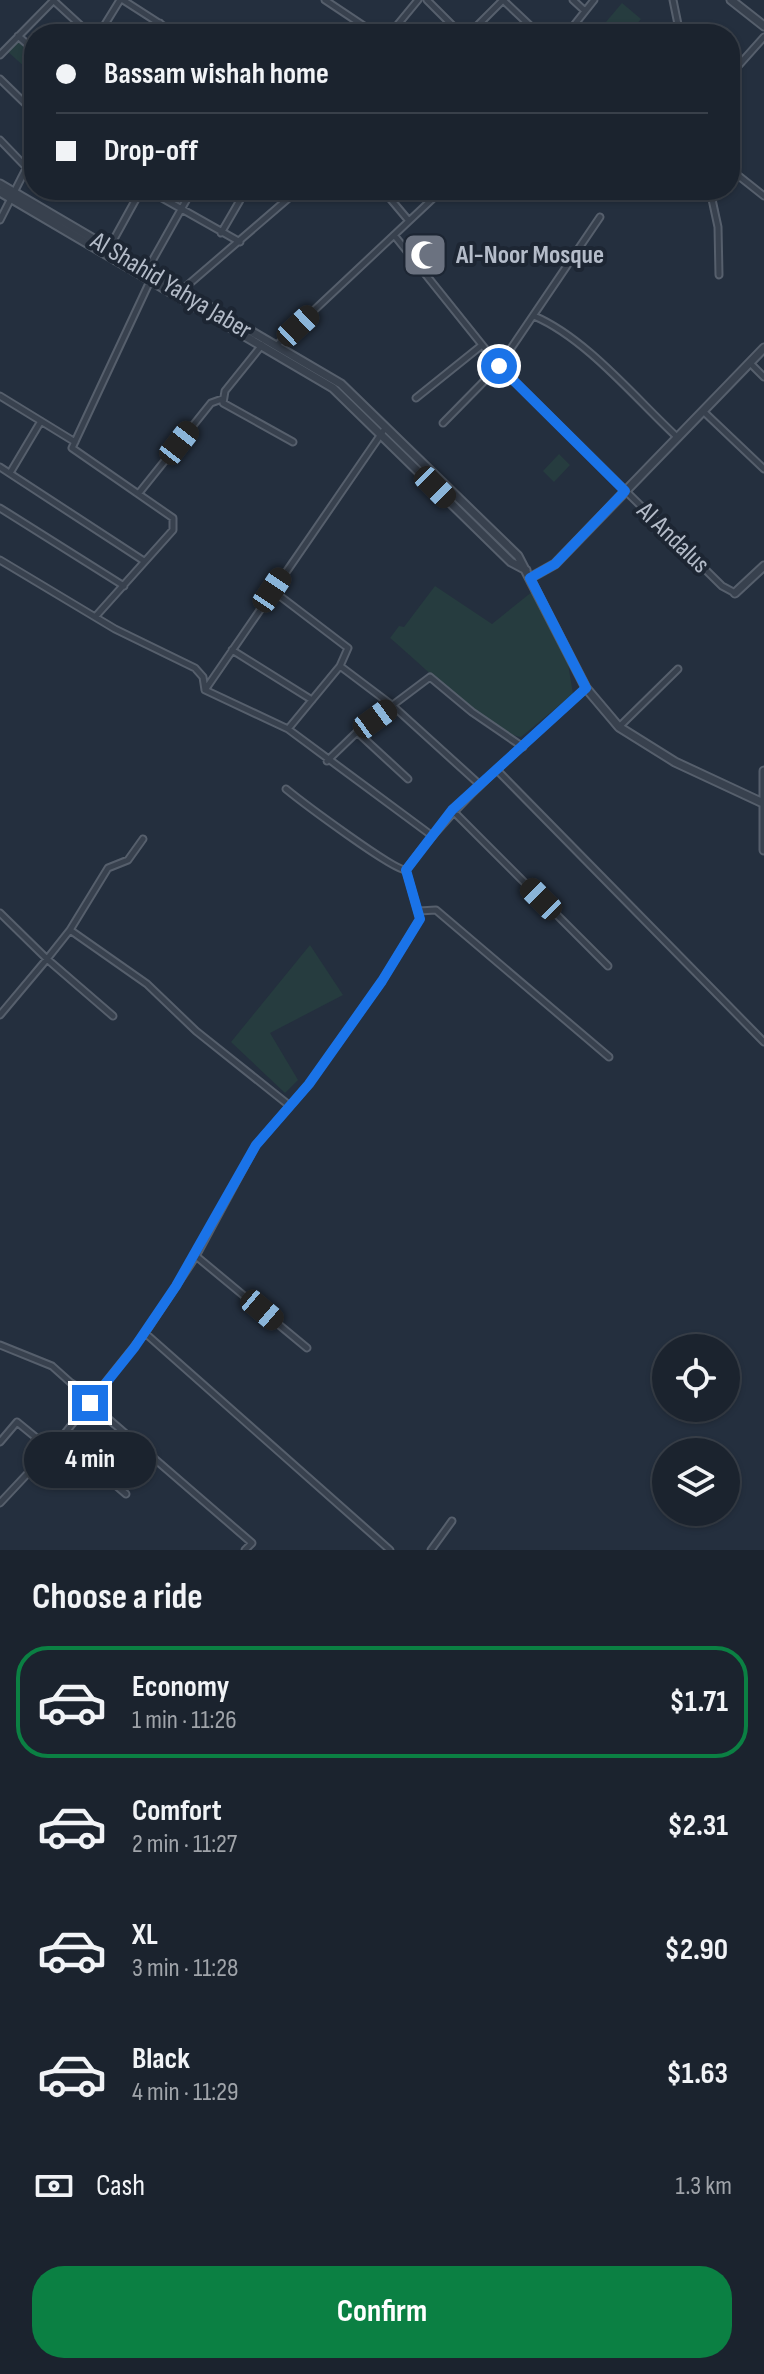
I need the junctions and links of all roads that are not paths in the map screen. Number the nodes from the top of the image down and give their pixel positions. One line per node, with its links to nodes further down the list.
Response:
1 (54, 0): 13 (street); 14 (street)
2 (122, 0): 12 (street); 15 (street)
3 (325, 0): 16 (street)
4 (418, 0): 17 (street)
5 (427, 0): 18 (street)
6 (503, 0): 19 (street); 20 (street)
7 (573, 0): 11 (street)
8 (594, 0): 11 (street)
9 (673, 0): 22 (street)
10 (731, 0): 23 (street)
11 (585, 11): 21 (street)
12 (160, 23)
13 (30, 24)
14 (79, 24)
15 (106, 24)
16 (361, 24)
17 (398, 24)
18 (451, 24)
19 (479, 24)
20 (528, 24)
21 (575, 24)
22 (678, 24)
23 (764, 26)
24 (24, 30): 25 (street)
25 (18, 36): 27 (street); 28 (street)
26 (764, 37): 29 (street)
27 (24, 41)
28 (0, 55)
29 (740, 64)
30 (0, 79): 31 (street)
31 (24, 102)
32 (0, 140): 33 (street)
33 (24, 165)
34 (24, 174): 38 (street)
35 (740, 177): 39 (street)
36 (0, 184): 38 (street, Al Shahid Yahya Jaber)
37 (0, 192): 38 (street, Al Shahid Yahya Jaber)
38 (12, 196): 50 (street); 55 (street, Al Shahid Yahya Jaber); 56 (street, Al Shahid Yahya Jaber)
39 (764, 196)
40 (135, 200): 55 (street)
41 (165, 200): 48 (street)
42 (186, 200): 48 (street)
43 (240, 200): 52 (street)
44 (287, 200): 54 (street)
45 (391, 200): 51 (street)
46 (431, 200): 51 (street)
47 (712, 200): 57 (street)
48 (181, 209): 52 (street); 56 (street)
49 (600, 217): 59 (street)
50 (0, 220)
51 (409, 221): 53 (street)
52 (221, 233): 54 (street)
53 (394, 235): 61 (street, Al Andalus); 62 (street)
54 (240, 242): 58 (street)
55 (109, 248): 56 (street, Al Shahid Yahya Jaber)
56 (150, 275): 58 (street, Al Shahid Yahya Jaber); 60 (street, Al Shahid Yahya Jaber); 75 (street)
57 (719, 275)
58 (182, 290): 60 (street, Al Shahid Yahya Jaber)
59 (534, 316): 65 (street); 74 (street)
60 (263, 344): 62 (street, Al Shahid Yahya Jaber); 69 (street); 73 (street, Al Shahid Yahya Jaber)
61 (482, 345): 65 (street, Al Andalus); 68 (street)
62 (276, 346): 73 (street, Al Shahid Yahya Jaber)
63 (764, 348): 64 (street)
64 (750, 363): 66 (street); 70 (street)
65 (499, 366): 72 (street); 80 (street, Al Andalus)
66 (764, 377)
67 (0, 396): 71 (street)
68 (416, 398)
69 (222, 399): 76 (street); 81 (street)
70 (703, 411): 74 (street); 78 (street)
71 (41, 421): 75 (street); 79 (street)
72 (443, 423)
73 (383, 430): 86 (street, Al Shahid Yahya Jaber); 88 (street)
74 (677, 437): 80 (street)
75 (75, 442): 81 (street)
76 (293, 442)
77 (0, 467): 79 (street)
78 (764, 469)
79 (10, 473): 84 (street)
80 (625, 491): 86 (street); 89 (street, Al Andalus)
81 (139, 493): 84 (street)
82 (0, 508): 87 (street)
83 (0, 560): 90 (street)
84 (144, 561): 87 (street)
85 (764, 566): 89 (street)
86 (528, 574): 94 (street, Al Shahid Yahya Jaber)
87 (124, 586): 90 (street)
88 (272, 590): 91 (street); 92 (street)
89 (735, 593)
90 (96, 616): 95 (street)
91 (232, 650): 95 (street); 96 (street)
92 (340, 666): 96 (street); 97 (street)
93 (678, 669): 98 (street)
94 (586, 688): 98 (street, Al Shahid Yahya Jaber); 101 (street)
95 (205, 690): 99 (street)
96 (313, 700): 99 (street)
97 (393, 706): 100 (street); 101 (street); 106 (street)
98 (619, 727): 108 (street, Al Shahid Yahya Jaber)
99 (288, 729): 102 (street)
100 (357, 732): 102 (street); 105 (street)
101 (523, 747): 103 (street)
102 (327, 761): 110 (street)
103 (497, 770): 106 (street); 121 (street)
104 (764, 771): 108 (street)
105 (408, 779)
106 (479, 784): 109 (street)
107 (286, 789): 113 (street)
108 (764, 803): 112 (street)
109 (452, 810): 110 (street); 118 (street)
110 (431, 835): 113 (street)
111 (143, 839): 116 (street)
112 (764, 850)
113 (406, 870): 114 (street)
114 (419, 911): 122 (street); 123 (street)
115 (0, 913): 117 (street)
116 (70, 930): 117 (street); 123 (street)
117 (47, 959): 119 (street); 120 (street)
118 (608, 966)
119 (0, 1015)
120 (113, 1016)
121 (764, 1042)
122 (609, 1057)
123 (290, 1106): 124 (street)
124 (196, 1256): 125 (street); 127 (street)
125 (145, 1333): 128 (street); 137 (street)
126 (0, 1345): 128 (street)
127 (307, 1348)
128 (94, 1396): 129 (street)
129 (90, 1403): 130 (street); 136 (street)
130 (61, 1438): 132 (street); 133 (street)
131 (0, 1442): 132 (street)
132 (50, 1449): 134 (street)
133 (126, 1494)
134 (0, 1503)
135 (452, 1521): 138 (street)
136 (245, 1550)
137 (390, 1550)
138 (431, 1550)

